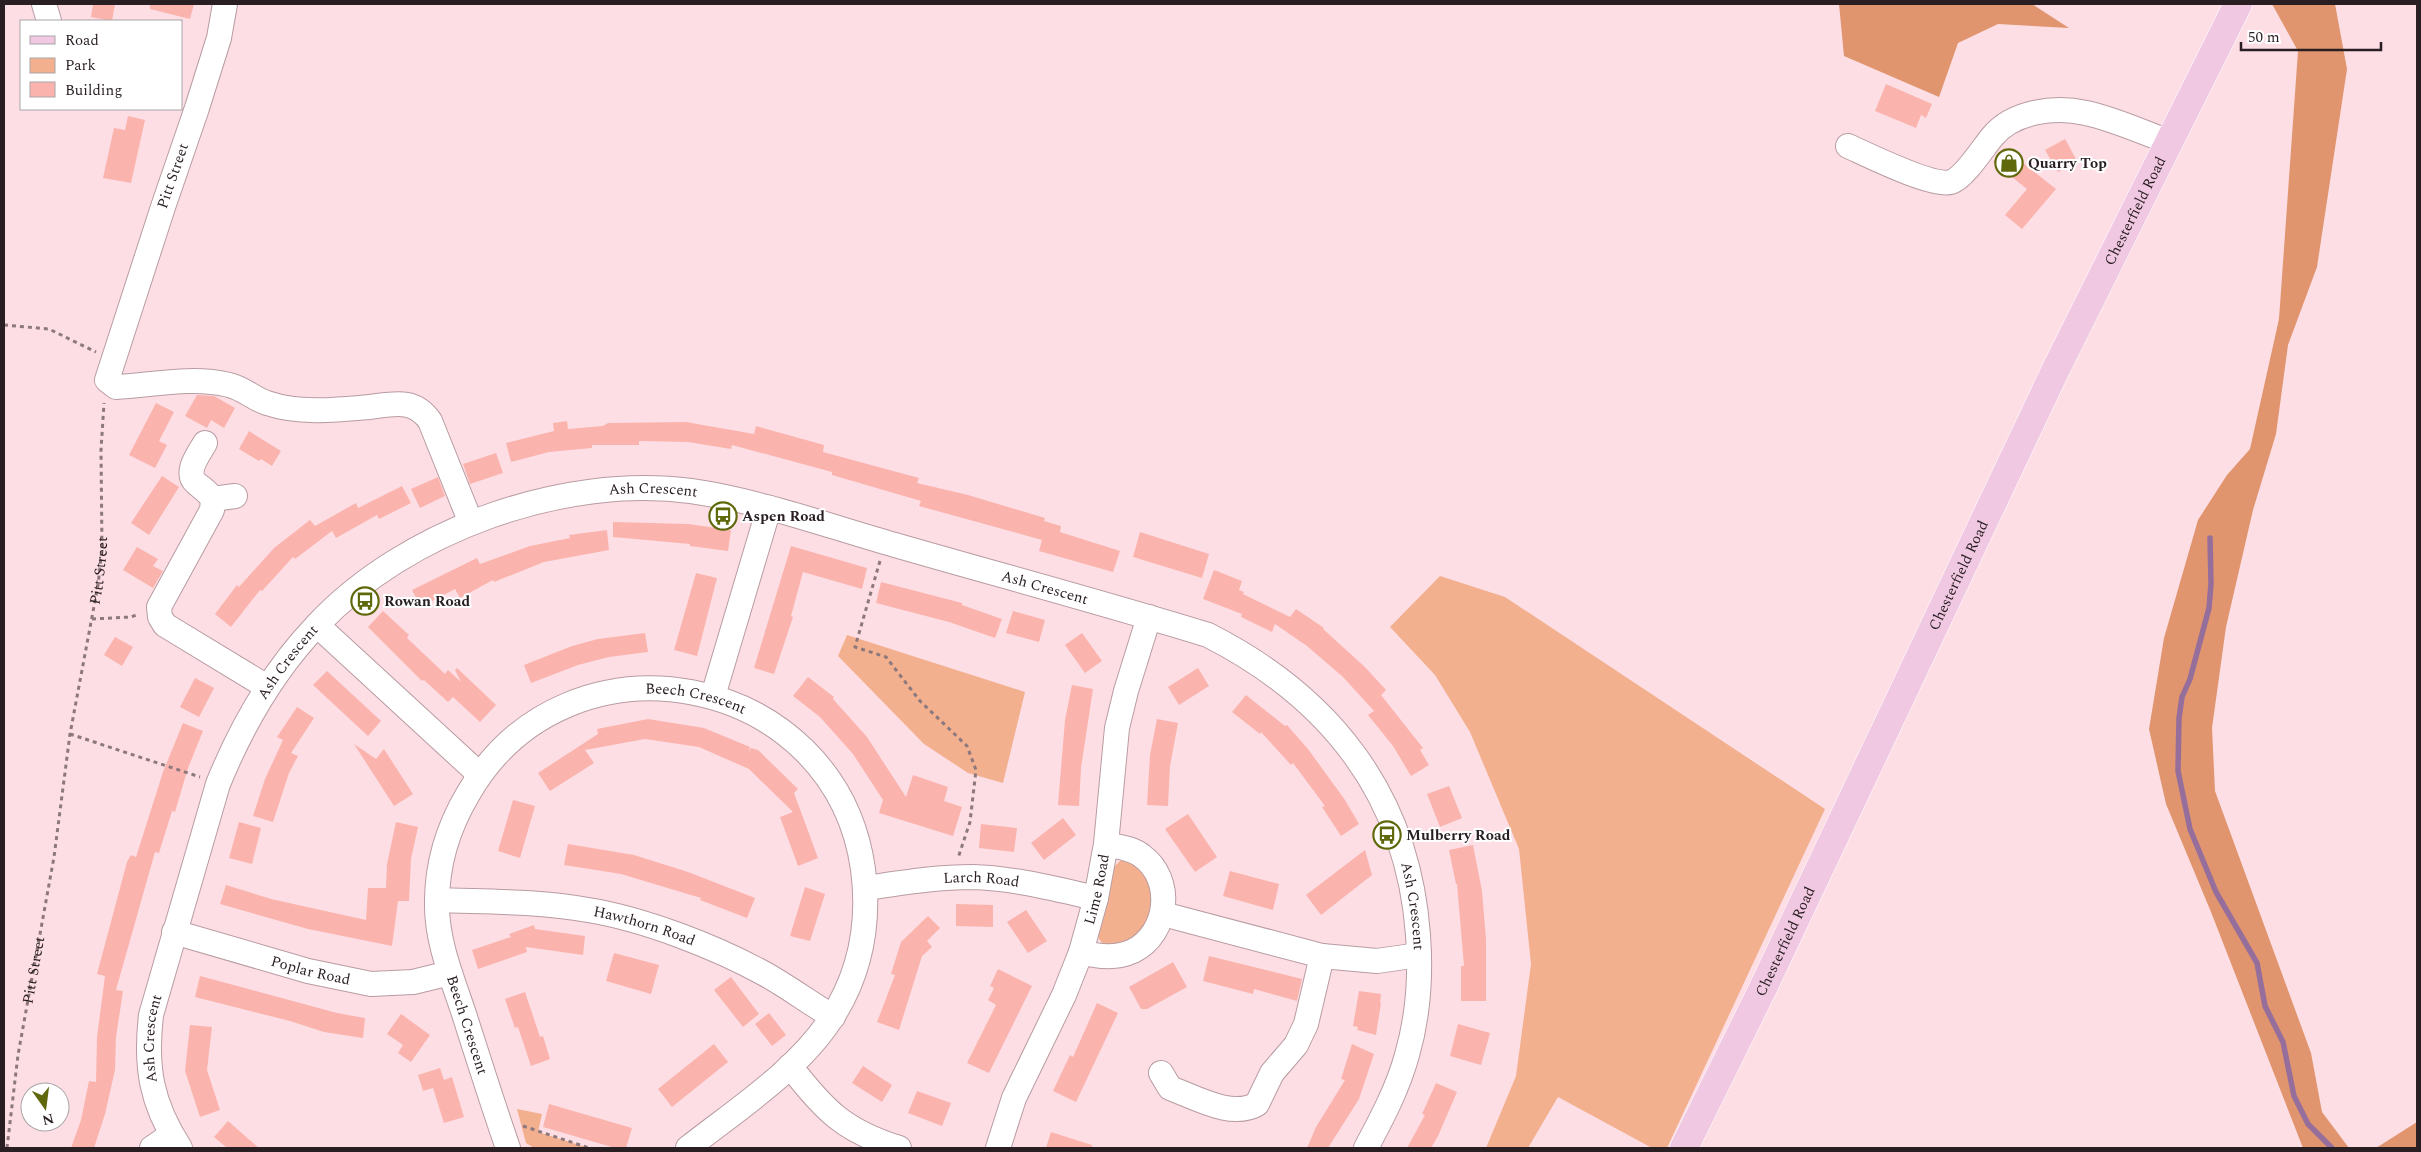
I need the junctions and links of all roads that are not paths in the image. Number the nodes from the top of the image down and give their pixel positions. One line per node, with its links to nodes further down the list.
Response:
1 (44, 4): 4 (street)
2 (225, 4): 9 (street, Pitt Street)
3 (2238, 4): 5 (main road, Chesterfield Road)
4 (49, 20)
5 (2169, 142): 6 (street); 35 (main road, Chesterfield Road)
6 (1848, 146)
7 (205, 443): 12 (street)
8 (769, 508): 9 (street, Ash Crescent); 10 (street, Ash Crescent); 13 (street)
9 (471, 523): 11 (street, Ash Crescent)
10 (1149, 617): 15 (street, Lime Road); 22 (street, Ash Crescent)
11 (317, 625): 12 (street, Ash Crescent); 14 (street)
12 (267, 687): 20 (street, Ash Crescent)
13 (713, 696): 14 (street, Beech Crescent); 16 (street, Beech Crescent)
14 (479, 774): 18 (street, Beech Crescent)
15 (1106, 844): 17 (street, Lime Road); 19 (street)
16 (866, 888): 17 (street, Larch Road); 25 (street, Beech Crescent)
17 (1096, 898): 21 (street, Lime Road)
18 (437, 900): 24 (street, Beech Crescent); 25 (street, Hawthorn Road)
19 (1163, 914): 21 (street); 23 (street)
20 (174, 932): 24 (street, Poplar Road); 28 (street, Ash Crescent)
21 (1081, 952): 33 (street, Lime Road)
22 (1419, 955): 23 (street); 34 (street, Ash Crescent)
23 (1322, 956): 27 (street)
24 (450, 973): 30 (street, Beech Crescent)
25 (833, 1017): 26 (street, Beech Crescent)
26 (790, 1066): 31 (street, Beech Crescent); 32 (street)
27 (1161, 1073)
28 (176, 1142): 29 (street)
29 (152, 1148)
30 (508, 1148)
31 (688, 1148)
32 (898, 1148)
33 (998, 1148)
34 (1366, 1148)
35 (1684, 1148)

